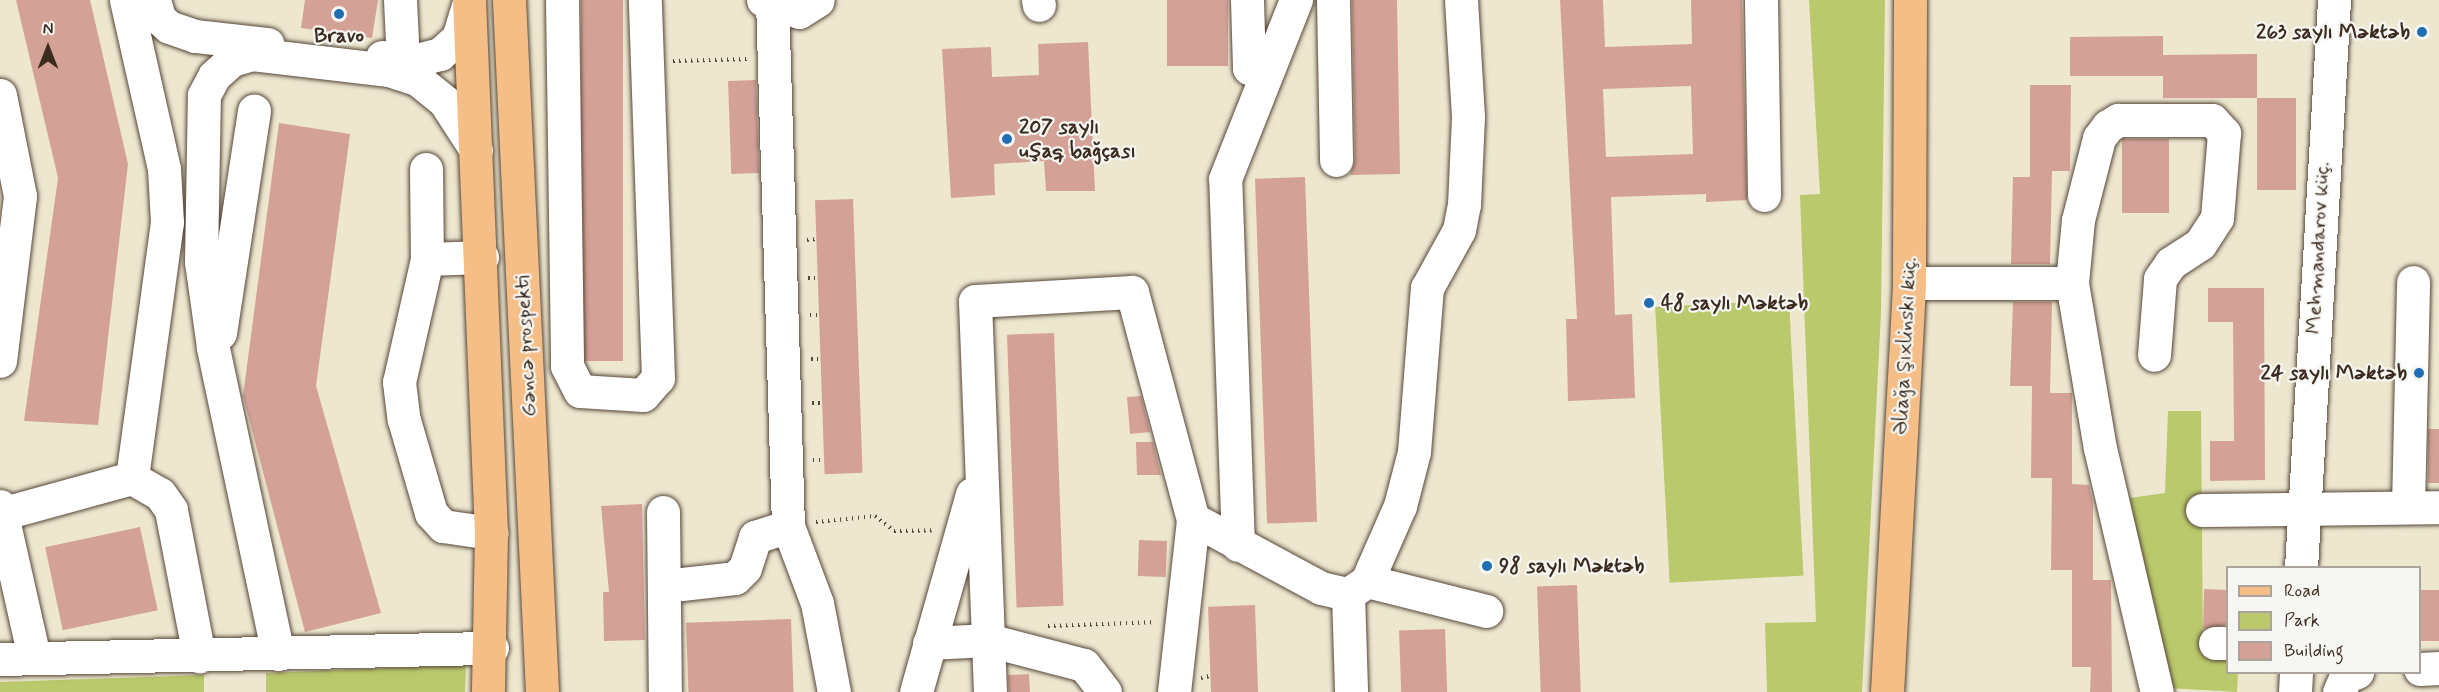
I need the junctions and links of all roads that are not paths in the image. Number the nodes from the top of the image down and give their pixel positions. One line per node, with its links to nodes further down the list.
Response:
1 (126, 0): 25 (street)
2 (154, 0): 15 (street)
3 (400, 0): 17 (street)
4 (509, 0): 62 (main road, Gəncə prospekti)
5 (562, 0): 6 (street)
6 (645, 0)
7 (818, 0): 16 (street)
8 (1247, 0): 18 (street)
9 (1296, 0): 18 (street)
10 (1333, 0): 22 (street)
11 (1461, 0): 48 (street)
12 (1761, 0): 24 (street)
13 (1910, 0): 30 (main road, Əliağa Şıxlinski küç.)
14 (2334, 0): 38 (street, Mehmandarov küç.)
15 (469, 1): 21 (main road, Gəncə prospekti)
16 (768, 2): 43 (street)
17 (402, 41)
18 (1270, 65): 45 (street)
19 (0, 95): 34 (street)
20 (254, 111): 32 (street)
21 (476, 150): 26 (main road, Gəncə prospekti); 28 (street)
22 (1336, 160)
23 (426, 169): 27 (street)
24 (1764, 195)
25 (167, 222): 28 (street); 36 (street)
26 (482, 257): 27 (street); 44 (main road, Gəncə prospekti)
27 (427, 259): 44 (street)
28 (201, 262): 32 (street)
29 (2413, 282): 37 (street)
30 (1909, 283): 31 (street); 70 (main road, Əliağa Şıxlinski küç.)
31 (2072, 284): 33 (street); 71 (street)
32 (213, 347): 53 (street)
33 (2154, 355)
34 (0, 361)
35 (978, 472): 42 (street); 50 (street); 51 (street)
36 (132, 478): 39 (street); 54 (street)
37 (2424, 507): 38 (street)
38 (2303, 509): 40 (street); 46 (street, Mehmandarov küç.)
39 (1, 510): 55 (street)
40 (2202, 510)
41 (663, 512): 47 (street)
42 (1193, 519): 45 (street); 68 (street)
43 (788, 526): 47 (street); 64 (street)
44 (491, 533): 52 (main road, Gəncə prospekti)
45 (1238, 545): 48 (street)
46 (2301, 566)
47 (664, 586): 63 (street)
48 (1358, 588): 49 (street); 69 (street)
49 (1486, 611)
50 (988, 640): 51 (street); 66 (street); 67 (street)
51 (929, 643): 65 (street)
52 (492, 648): 53 (street); 61 (main road, Gəncə prospekti)
53 (278, 654): 54 (street)
54 (199, 656): 55 (street)
55 (34, 657): 56 (street)
56 (0, 660)
57 (2439, 668): 58 (street)
58 (2421, 669)
59 (2296, 674): 72 (street)
60 (2352, 674): 73 (street)
61 (488, 692)
62 (542, 692)
63 (664, 692)
64 (834, 692)
65 (916, 692)
66 (990, 692)
67 (1105, 692)
68 (1174, 692)
69 (1351, 692)
70 (1887, 692)
71 (2157, 692)
72 (2295, 692)
73 (2339, 692)

